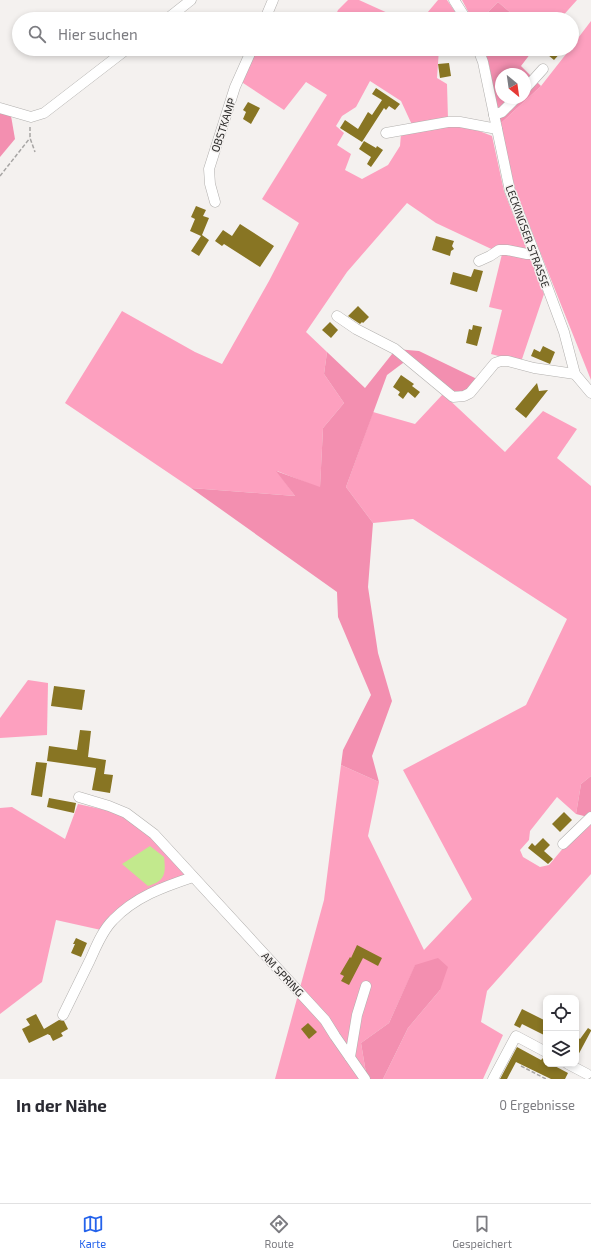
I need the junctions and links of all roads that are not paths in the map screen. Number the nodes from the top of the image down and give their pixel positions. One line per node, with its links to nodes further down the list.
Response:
1 (191, 0): 4 (street)
2 (273, 0): 5 (street)
3 (454, 0): 6 (street)
4 (176, 12)
5 (267, 12)
6 (462, 12)
7 (119, 56): 13 (street)
8 (249, 56): 17 (street, OBSTKAMP)
9 (481, 56): 14 (street, LECKINGSER STRASSE)
10 (543, 69): 11 (street)
11 (531, 82)
12 (510, 104): 14 (street)
13 (0, 108)
14 (494, 115): 15 (street, LECKINGSER STRASSE)
15 (497, 129): 16 (street); 18 (street, LECKINGSER STRASSE)
16 (386, 133)
17 (215, 202)
18 (535, 254): 19 (street); 21 (street, LECKINGSER STRASSE)
19 (480, 261)
20 (337, 316): 21 (street)
21 (575, 374): 22 (street, LECKINGSER STRASSE)
22 (591, 393)
23 (79, 797): 26 (street, AM SPRING)
24 (591, 817): 25 (street)
25 (563, 844)
26 (193, 877): 28 (street); 30 (street, AM SPRING)
27 (366, 986): 30 (street)
28 (62, 1015)
29 (543, 1050): 34 (street)
30 (350, 1057): 33 (street, AM SPRING)
31 (574, 1067): 32 (street)
32 (587, 1074)
33 (365, 1079)
34 (493, 1079)

